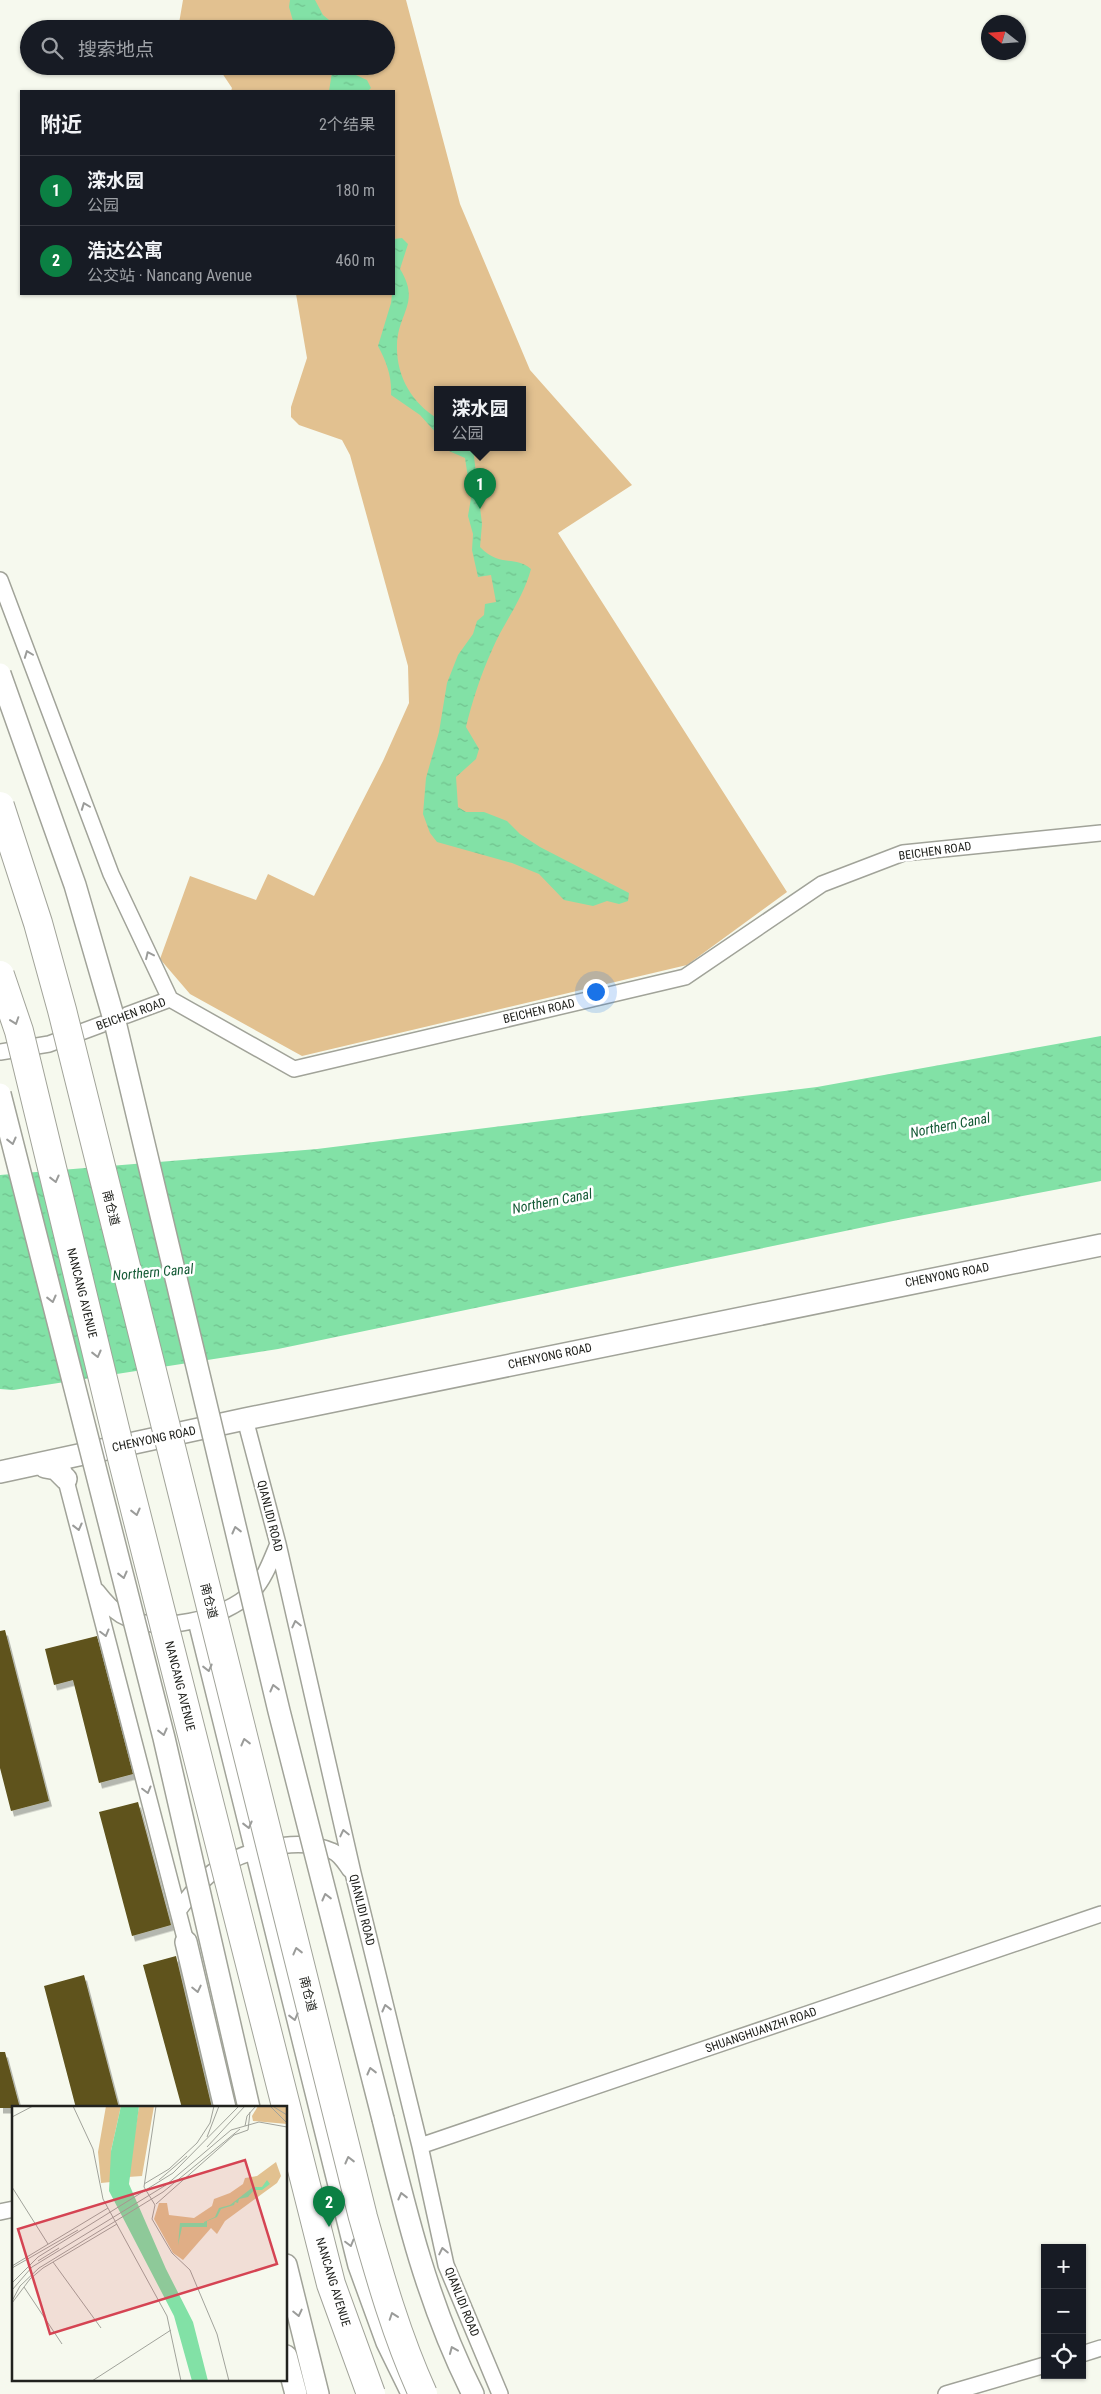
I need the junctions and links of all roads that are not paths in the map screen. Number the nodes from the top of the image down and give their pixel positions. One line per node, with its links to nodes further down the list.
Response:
1 (0, 580): 6 (street, one-way to 1)
2 (0, 674): 38 (street, QIANLIDI ROAD, one-way to 2, bridge)
3 (0, 806): 37 (highway, 南仓道, one-way to 3, bridge)
4 (1101, 833): 6 (street, BEICHEN ROAD)
5 (0, 975): 25 (highway, NANCANG AVENUE, one-way to 25, bridge)
6 (170, 999): 7 (street, BEICHEN ROAD)
7 (0, 1052)
8 (0, 1094): 24 (street, one-way to 24, bridge)
9 (1101, 1245): 11 (street, CHENYONG ROAD)
10 (1101, 1254): 11 (street, CHENYONG ROAD)
11 (246, 1422): 12 (street, CHENYONG ROAD); 15 (street, QIANLIDI ROAD)
12 (58, 1467): 13 (street, CHENYONG ROAD); 14 (street, CHENYONG ROAD); 16 (street, one-way to 16)
13 (0, 1472)
14 (0, 1476)
15 (278, 1544): 17 (street); 19 (street, QIANLIDI ROAD, one-way to 15)
16 (93, 1586): 17 (street); 20 (street, one-way to 20)
17 (196, 1621): 18 (street, one-way to 18)
18 (254, 1851): 19 (street); 20 (street); 36 (street, one-way to 36)
19 (353, 1873): 27 (street, QIANLIDI ROAD, one-way to 19)
20 (178, 1911): 22 (street)
21 (1101, 1914): 27 (street, SHUANGHUANZHI ROAD)
22 (186, 1942): 23 (street, one-way to 23)
23 (225, 2106)
24 (249, 2106)
25 (286, 2106)
26 (288, 2114): 35 (highway, NANCANG AVENUE, one-way to 35, bridge)
27 (420, 2146): 39 (street, QIANLIDI ROAD, one-way to 27)
28 (288, 2273): 34 (street, one-way to 34)
29 (1101, 2348): 30 (street)
30 (1086, 2353)
31 (288, 2364): 33 (street)
32 (1041, 2366): 40 (street)
33 (296, 2394)
34 (318, 2394)
35 (371, 2394)
36 (409, 2394)
37 (423, 2394)
38 (473, 2394)
39 (500, 2394)
40 (946, 2394)

